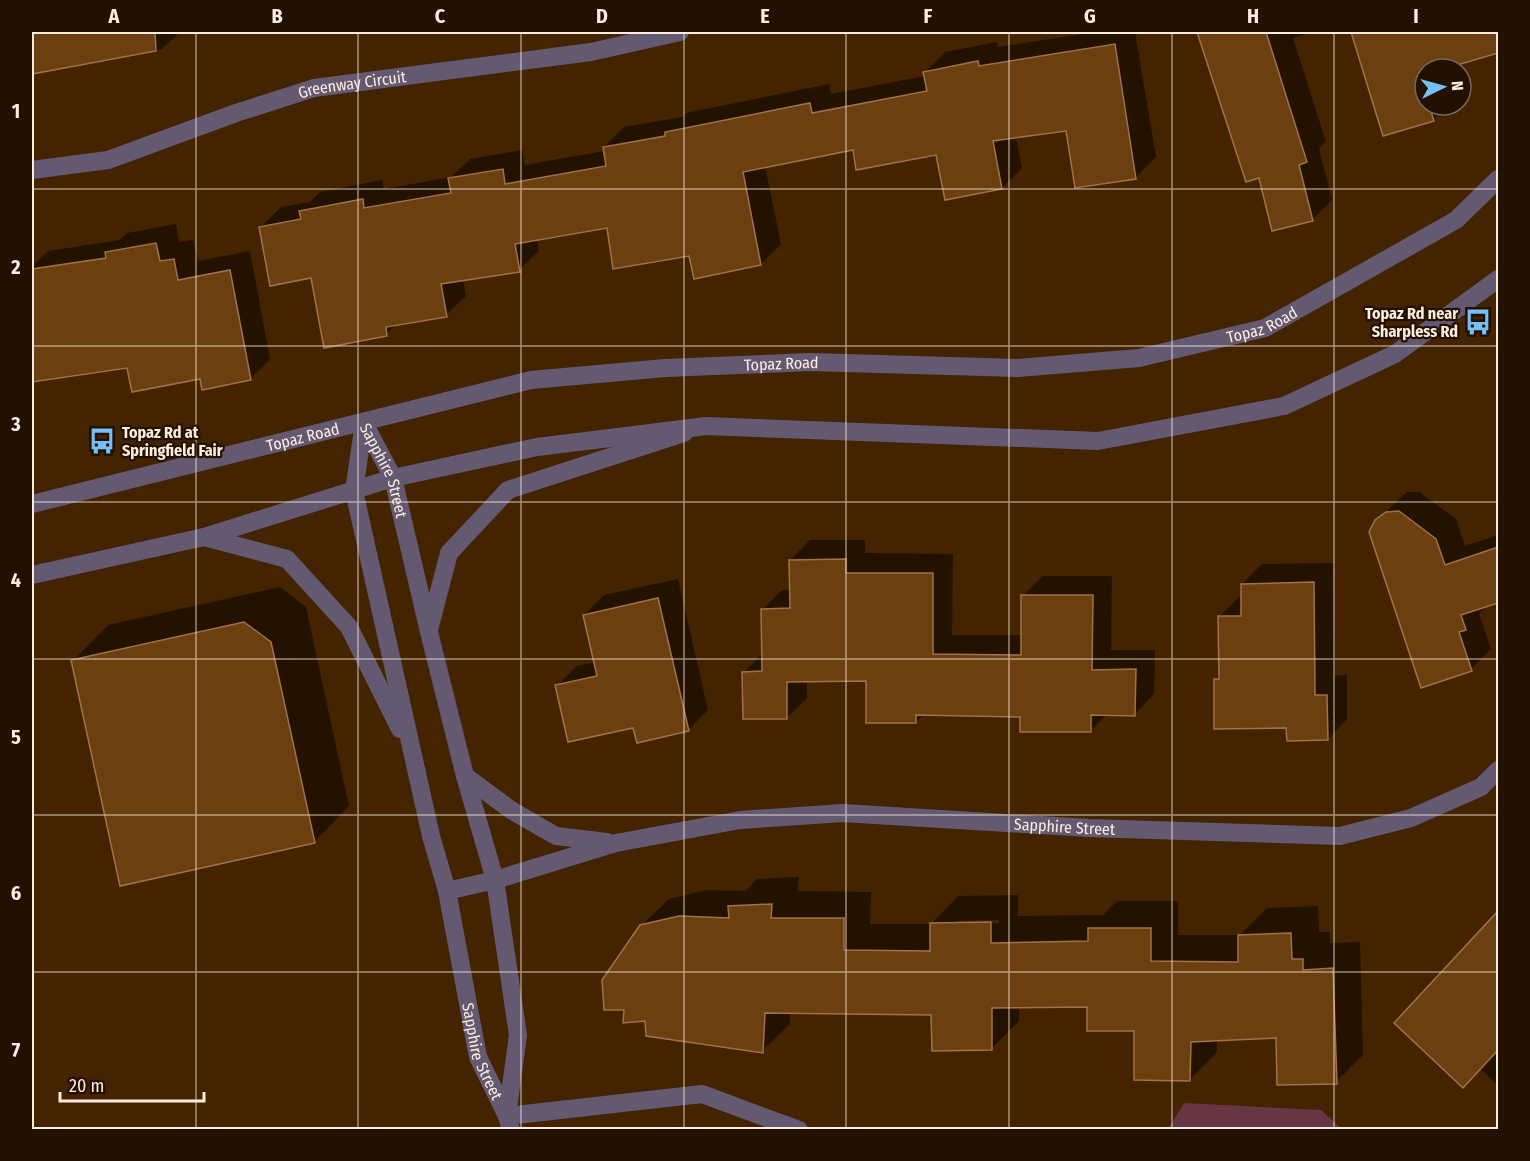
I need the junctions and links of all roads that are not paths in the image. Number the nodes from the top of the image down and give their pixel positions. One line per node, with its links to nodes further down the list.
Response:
1 (680, 32): 2 (street, Greenway Circuit)
2 (32, 170)
3 (1498, 179): 5 (street, Topaz Road)
4 (1498, 279): 6 (street)
5 (364, 423): 7 (street, Sapphire Street); 8 (street, Sapphire Street); 9 (street, Topaz Road)
6 (706, 426): 7 (street); 12 (street)
7 (393, 478): 8 (street); 12 (street, Sapphire Street)
8 (354, 491): 10 (street); 13 (street, Sapphire Street)
9 (32, 504)
10 (204, 537): 11 (street); 13 (street, Sapphire Street)
11 (32, 575)
12 (429, 632): 15 (street, Sapphire Street)
13 (412, 752): 18 (street, Sapphire Street)
14 (1498, 770): 16 (street, Sapphire Street)
15 (465, 776): 16 (street, Sapphire Street); 17 (street, Sapphire Street)
16 (616, 843): 17 (street, Sapphire Street)
17 (495, 880): 18 (street, Sapphire Street); 19 (street, Sapphire Street)
18 (447, 891): 19 (street, Sapphire Street)
19 (509, 1123): 20 (street)
20 (799, 1130)

